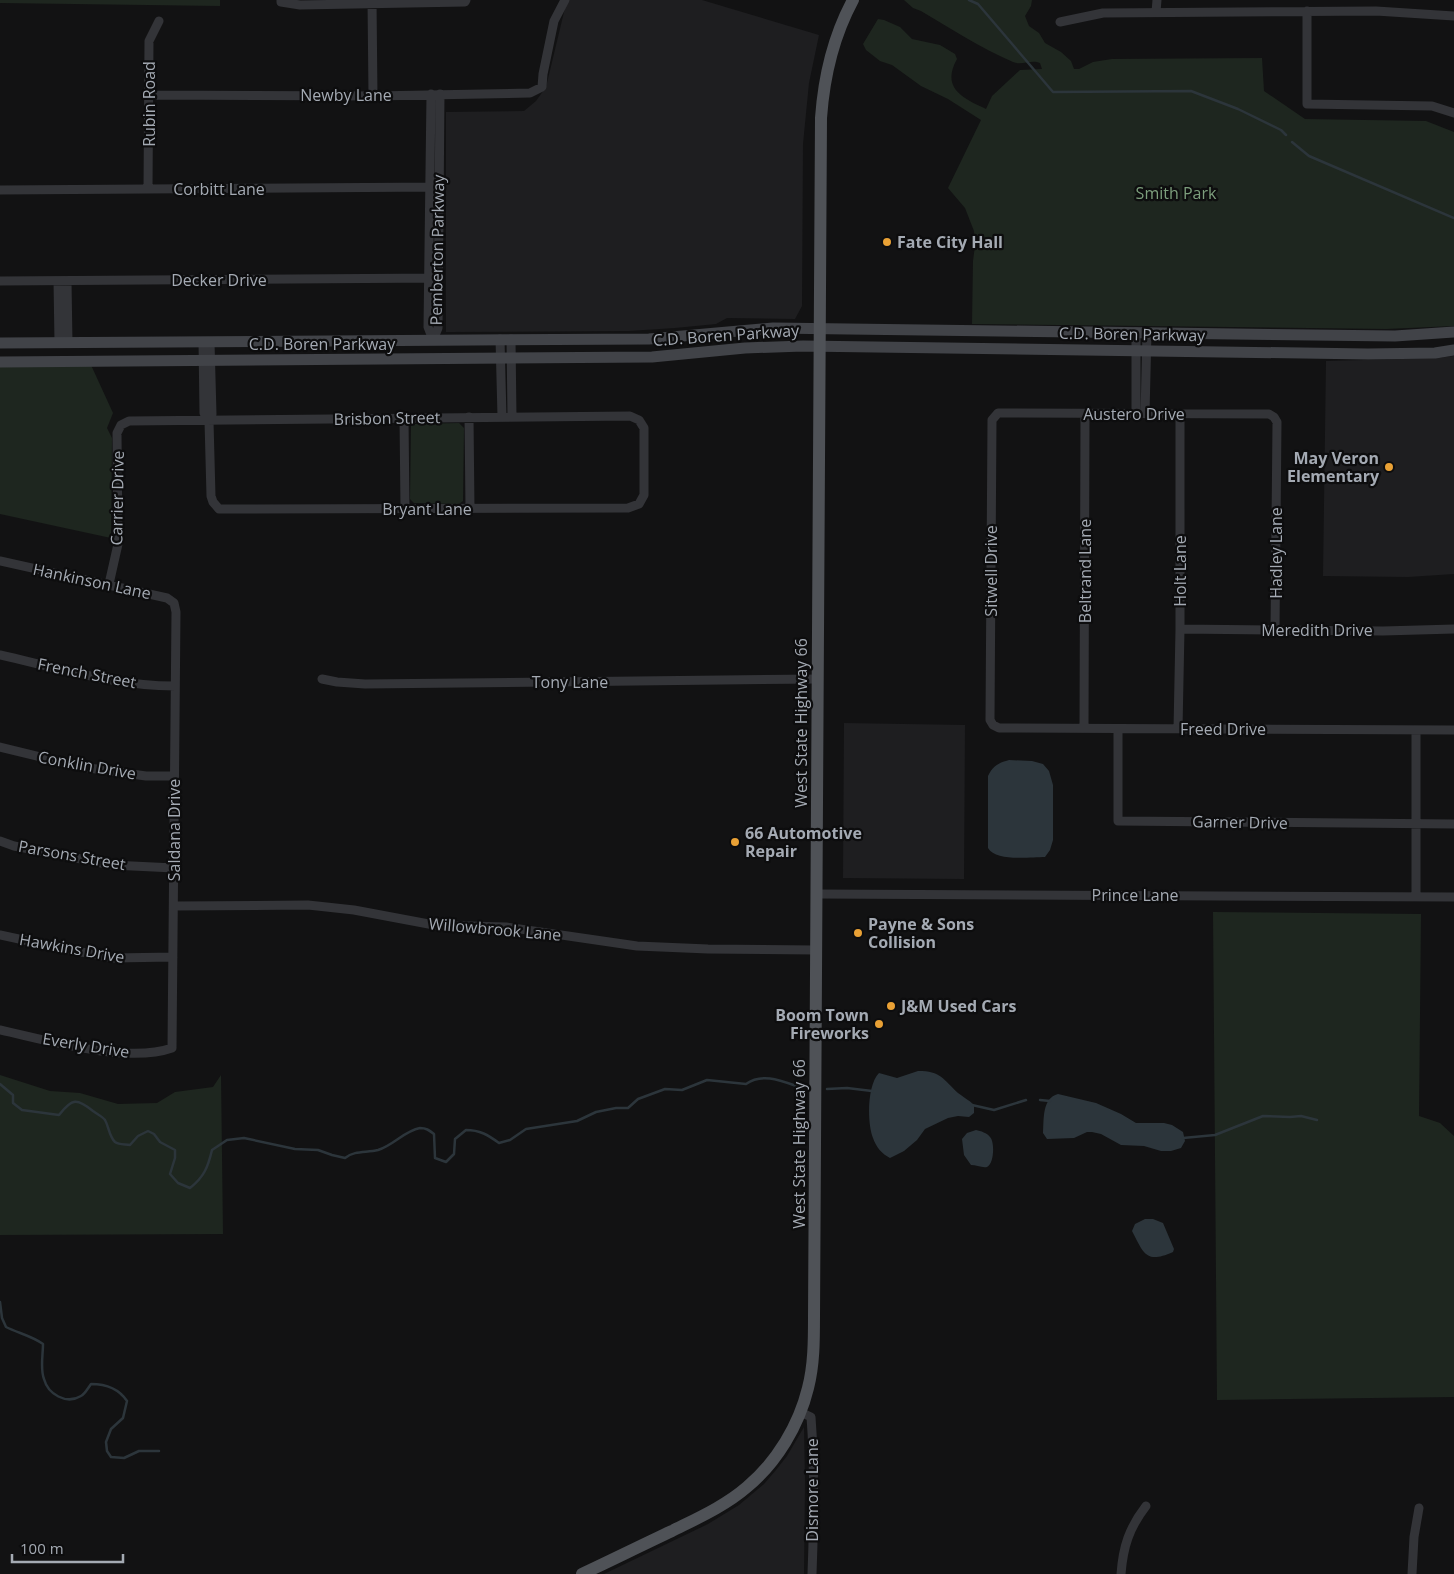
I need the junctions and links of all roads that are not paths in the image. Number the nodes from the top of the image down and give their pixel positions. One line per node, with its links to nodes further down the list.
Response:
1 (565, 0): 12 (street, Newby Lane)
2 (1157, 0): 8 (street)
3 (281, 1): 5 (street)
4 (465, 1): 5 (street)
5 (372, 2): 14 (street)
6 (851, 3): 23 (main road, West State Highway 66)
7 (1307, 11): 8 (street); 9 (street); 15 (street)
8 (1156, 12): 11 (street)
9 (1454, 16)
10 (159, 21): 13 (street, Rubin Road)
11 (1060, 22)
12 (436, 94): 14 (street, Newby Lane); 16 (street, Pemberton Parkway)
13 (149, 95): 14 (street, Newby Lane); 17 (street, Rubin Road)
14 (373, 96)
15 (1454, 113)
16 (434, 187): 17 (street, Corbitt Lane); 19 (street, Pemberton Parkway); 20 (street, Pemberton Parkway)
17 (148, 189): 18 (street, Corbitt Lane)
18 (0, 190)
19 (429, 278): 20 (street, Decker Drive); 22 (street, Decker Drive); 29 (street, Pemberton Parkway)
20 (439, 278): 29 (street, Pemberton Parkway)
21 (0, 281): 22 (street, Decker Drive)
22 (62, 281): 32 (street)
23 (820, 328): 24 (street, C.D. Boren Parkway); 28 (street, C.D. Boren Parkway); 33 (main road, West State Highway 66)
24 (939, 329): 25 (street, C.D. Boren Parkway); 34 (street)
25 (1141, 332): 27 (street, C.D. Boren Parkway); 35 (street)
26 (1454, 332): 27 (street, C.D. Boren Parkway)
27 (1344, 335): 37 (street)
28 (505, 339): 29 (street, C.D. Boren Parkway); 39 (street)
29 (433, 340): 30 (street, C.D. Boren Parkway); 38 (street)
30 (207, 342): 32 (street, C.D. Boren Parkway); 40 (street)
31 (0, 343): 32 (street, C.D. Boren Parkway)
32 (64, 343)
33 (820, 346): 34 (street, C.D. Boren Parkway); 39 (street, C.D. Boren Parkway); 64 (main road, West State Highway 66)
34 (938, 348): 35 (street, C.D. Boren Parkway)
35 (1141, 350): 37 (street, C.D. Boren Parkway); 43 (street)
36 (1454, 350): 37 (street, C.D. Boren Parkway)
37 (1342, 353)
38 (433, 359): 39 (street, C.D. Boren Parkway); 40 (street, C.D. Boren Parkway)
39 (505, 359): 45 (street); 46 (street)
40 (207, 361): 41 (street, C.D. Boren Parkway); 52 (street)
41 (0, 362)
42 (1085, 414): 43 (street, Austero Drive); 47 (street, Austero Drive); 67 (street, Beltrand Lane)
43 (1140, 414): 44 (street, Austero Drive)
44 (1180, 414): 49 (street, Austero Drive); 59 (street, Holt Lane)
45 (502, 416): 46 (street, Brisbon Street); 48 (street, Brisbon Street)
46 (512, 416): 53 (street, Brisbon Street)
47 (994, 416): 66 (street, Sitwell Drive)
48 (469, 417): 50 (street, Brisbon Street); 55 (street)
49 (1274, 417): 61 (street, Hadley Lane)
50 (404, 418): 52 (street, Brisbon Street); 54 (street)
51 (133, 421): 52 (street, Brisbon Street); 57 (street, Carrier Drive)
52 (209, 421): 54 (street, Bryant Lane)
53 (639, 504): 55 (street, Bryant Lane)
54 (405, 509): 55 (street, Bryant Lane)
55 (470, 509)
56 (0, 560): 57 (street, Hankinson Lane)
57 (109, 584): 58 (street, Hankinson Lane)
58 (176, 612): 65 (street, Saldana Drive)
59 (1180, 629): 61 (street, Meredith Drive); 69 (street, Holt Lane)
60 (1454, 629): 61 (street, Meredith Drive)
61 (1275, 630)
62 (0, 655): 65 (street, French Street)
63 (322, 679): 64 (street, Tony Lane)
64 (818, 679): 78 (main road, West State Highway 66)
65 (175, 686): 73 (street, Saldana Drive)
66 (993, 725): 67 (street, Freed Drive)
67 (1084, 728): 68 (street, Freed Drive)
68 (1118, 729): 69 (street, Freed Drive); 74 (street, Garner Drive)
69 (1178, 729): 70 (street, Freed Drive)
70 (1416, 730): 71 (street, Freed Drive); 74 (street)
71 (1454, 730)
72 (0, 748): 73 (street, Conklin Drive)
73 (174, 776): 77 (street, Saldana Drive)
74 (1416, 824): 75 (street, Garner Drive); 79 (street)
75 (1454, 824)
76 (0, 841): 77 (street, Parsons Street)
77 (174, 868): 81 (street, Saldana Drive)
78 (817, 894): 79 (street, Prince Lane); 83 (main road, West State Highway 66)
79 (1416, 896): 80 (street, Prince Lane)
80 (1454, 897)
81 (174, 906): 83 (street, Willowbrook Lane); 84 (street, Saldana Drive)
82 (0, 935): 84 (street, Hawkins Drive)
83 (816, 950): 87 (main road, West State Highway 66)
84 (174, 957): 86 (street, Saldana Drive)
85 (0, 1030): 86 (street, Everly Drive)
86 (172, 1048)
87 (800, 1412): 90 (main road, West State Highway 66); 91 (street, Dismore Lane)
88 (1146, 1506): 92 (street)
89 (1418, 1508): 93 (street)
90 (582, 1574)
91 (812, 1574)
92 (1121, 1574)
93 (1412, 1574)

